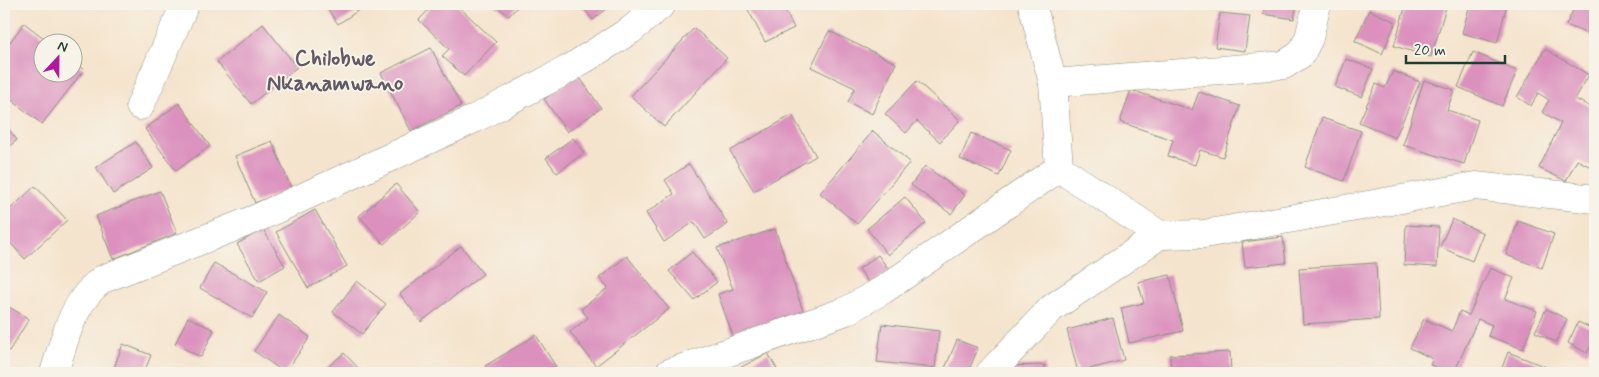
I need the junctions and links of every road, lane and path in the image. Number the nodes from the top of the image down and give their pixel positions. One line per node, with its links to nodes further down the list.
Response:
1 (185, 4): 6 (street)
2 (662, 4): 10 (street)
3 (1032, 4): 5 (street)
4 (1318, 4): 5 (street)
5 (1053, 83): 7 (street)
6 (140, 106)
7 (1059, 168): 9 (street); 11 (street)
8 (1595, 199): 9 (street)
9 (1160, 235): 12 (street)
10 (54, 373)
11 (669, 373)
12 (990, 373)

